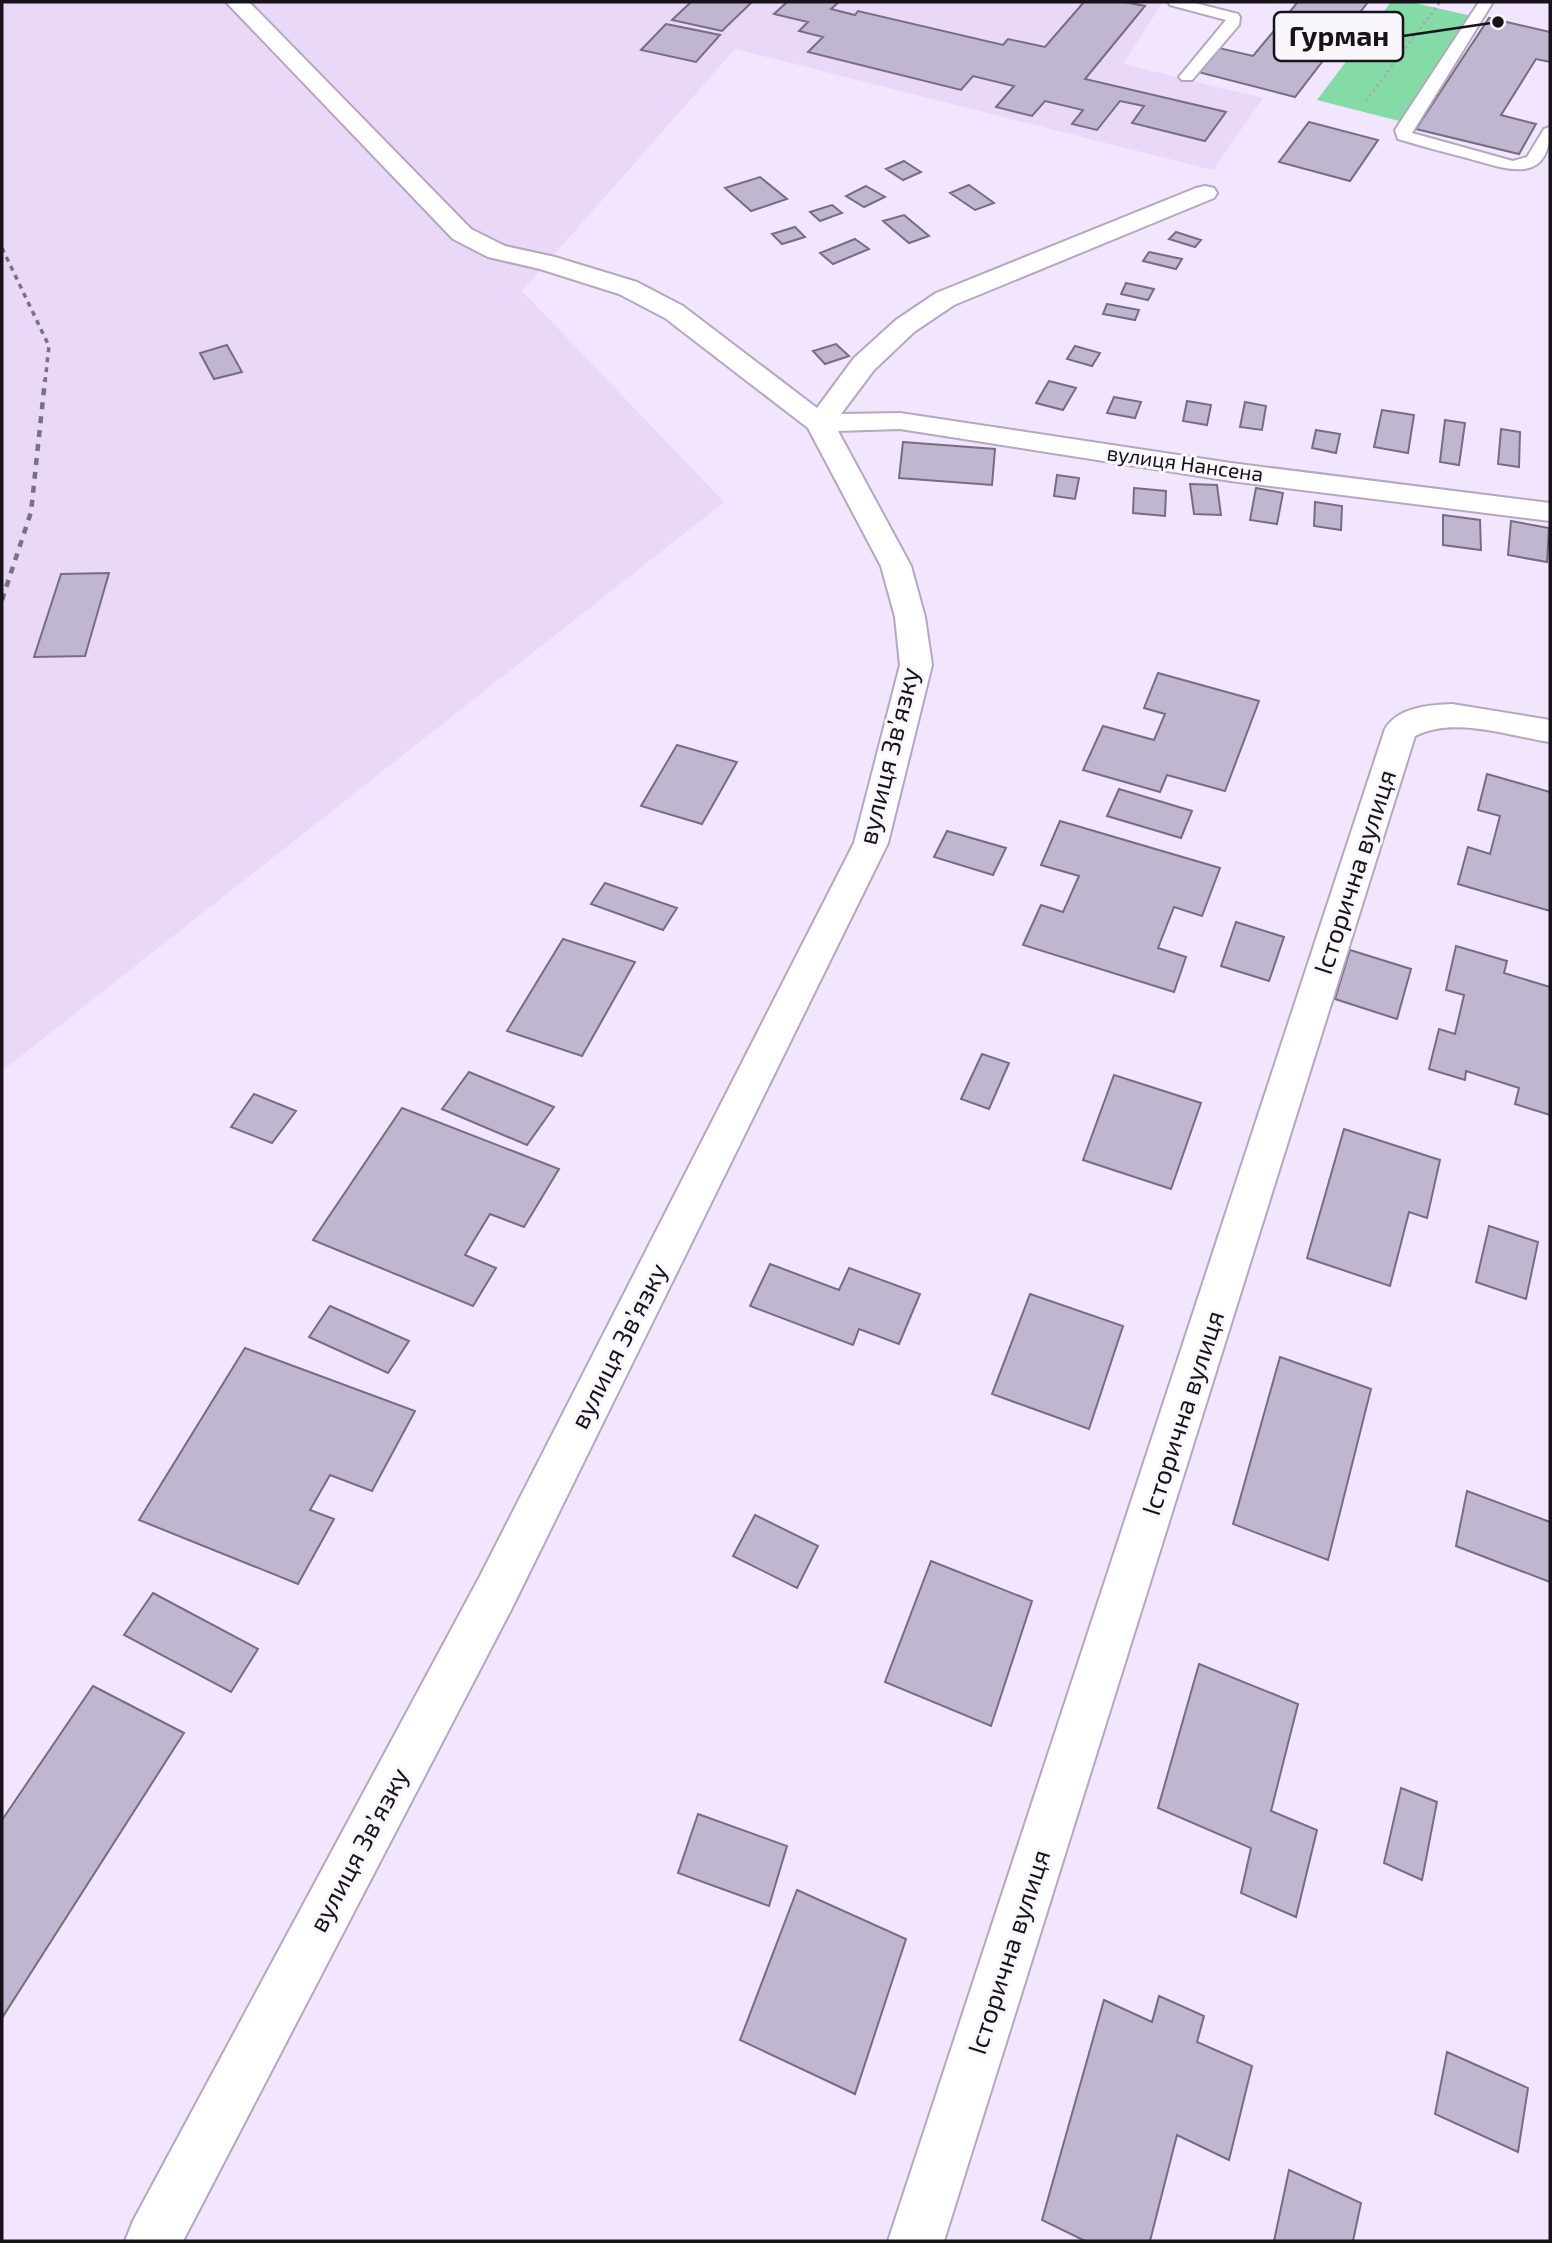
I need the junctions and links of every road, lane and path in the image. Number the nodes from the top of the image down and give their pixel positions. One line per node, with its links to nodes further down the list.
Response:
1 (237, 2): 9 (street)
2 (1175, 2): 5 (lane)
3 (1440, 2): 6 (path)
4 (1486, 2): 7 (lane)
5 (1187, 77)
6 (1366, 101)
7 (1550, 132)
8 (1205, 193): 9 (street)
9 (820, 423): 10 (street, вулиця Нансена); 12 (street, вулиця Звʼязку)
10 (1550, 512)
11 (1550, 731): 13 (street, Історична вулиця)
12 (153, 2241)
13 (916, 2241)

